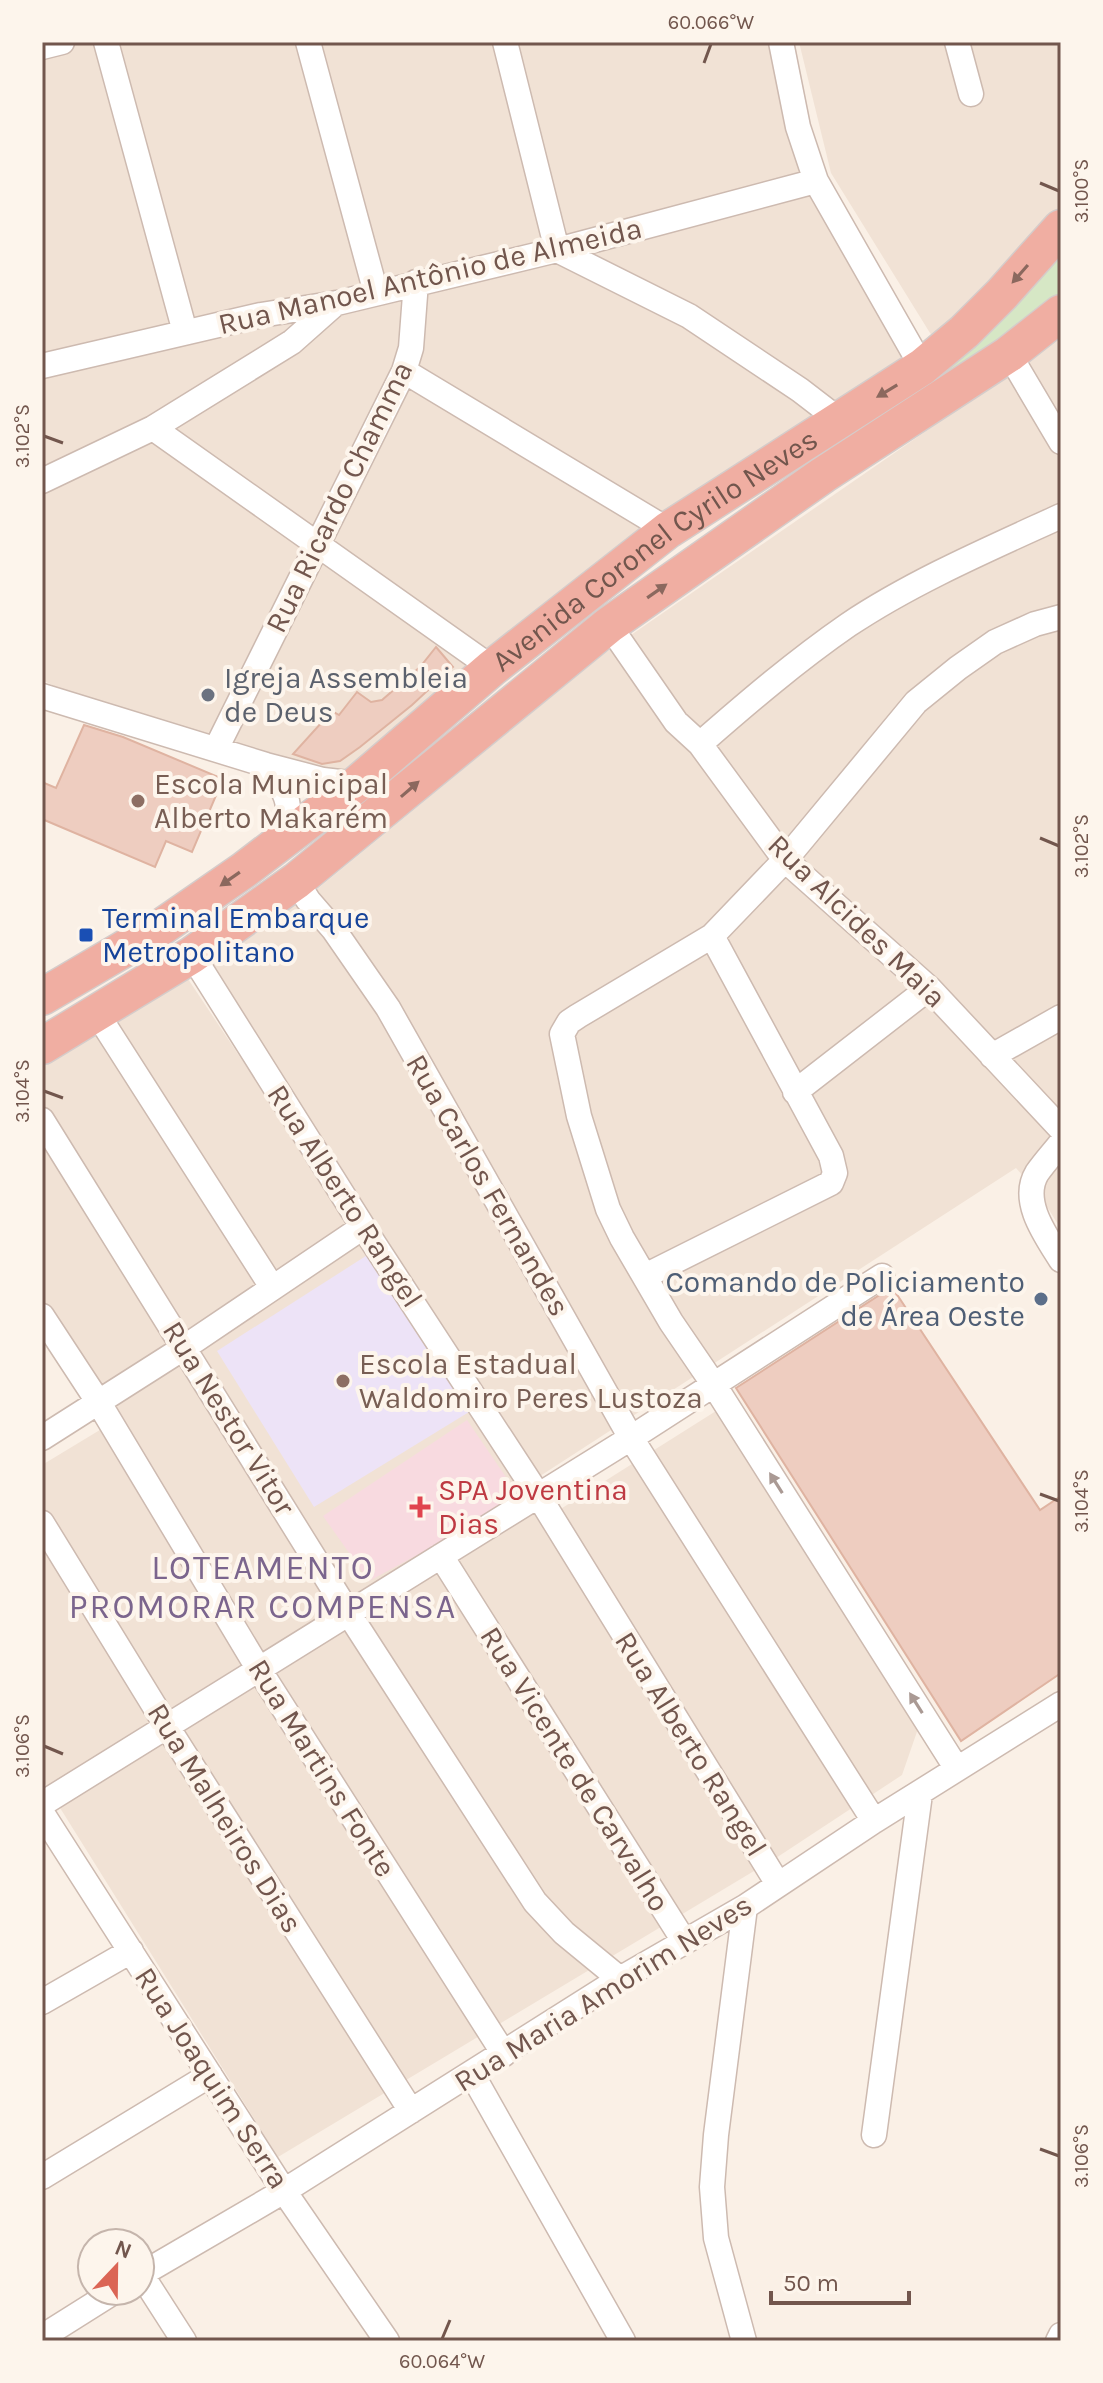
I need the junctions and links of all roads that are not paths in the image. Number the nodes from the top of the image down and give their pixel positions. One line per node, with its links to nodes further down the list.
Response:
1 (62, 42): 7 (street)
2 (106, 42): 16 (street)
3 (308, 42): 13 (street)
4 (505, 42): 11 (street)
5 (781, 42): 9 (street)
6 (957, 42): 8 (street)
7 (42, 47)
8 (971, 94)
9 (816, 181): 11 (street, Rua Manoel Antônio de Almeida); 19 (street)
10 (1057, 236): 19 (highway, Avenida Coronel Cyrilo Neves, one-way to 19)
11 (557, 250): 12 (street, Rua Manoel Antônio de Almeida); 21 (street)
12 (416, 282): 13 (street, Rua Manoel Antônio de Almeida); 20 (street, Rua Ricardo Chamma)
13 (376, 293): 14 (street, Rua Manoel Antônio de Almeida)
14 (337, 303): 16 (street, Rua Manoel Antônio de Almeida); 22 (street)
15 (1061, 313): 17 (highway, Avenida Coronel Cyrilo Neves)
16 (185, 332): 18 (street, Rua Manoel Antônio de Almeida)
17 (1009, 354): 23 (street); 29 (highway, Avenida Coronel Cyrilo Neves, one-way to 17)
18 (42, 366)
19 (922, 367): 21 (highway, Avenida Coronel Cyrilo Neves, one-way to 21)
20 (404, 371): 26 (street); 27 (street, Rua Ricardo Chamma)
21 (839, 420): 26 (highway, Avenida Coronel Cyrilo Neves)
22 (153, 428): 24 (street); 27 (street)
23 (1061, 442)
24 (42, 481)
25 (1061, 516): 32 (street)
26 (668, 530): 30 (highway, Avenida Coronel Cyrilo Neves)
27 (316, 544): 30 (street); 33 (street, Rua Ricardo Chamma)
28 (1061, 617): 37 (street)
29 (609, 625): 32 (street, Rua Alcides Maia); 38 (highway, Avenida Coronel Cyrilo Neves, one-way to 29)
30 (492, 668): 35 (highway, Avenida Coronel Cyrilo Neves)
31 (42, 696): 33 (street)
32 (700, 744): 37 (street, Rua Alcides Maia)
33 (216, 749): 34 (street)
34 (266, 765): 35 (street); 36 (street)
35 (357, 784): 36 (highway, Avenida Coronel Cyrilo Neves)
36 (273, 847): 42 (highway, Avenida Coronel Cyrilo Neves, one-way to 42)
37 (785, 860): 39 (street); 41 (street, Rua Alcides Maia)
38 (296, 881): 40 (highway, Avenida Coronel Cyrilo Neves); 61 (street, Rua Carlos Fernandes)
39 (712, 936): 47 (street); 53 (street)
40 (192, 955): 43 (highway, Avenida Coronel Cyrilo Neves); 51 (street, Rua Alberto Rangel)
41 (929, 988): 46 (street, Rua Alcides Maia); 47 (street)
42 (42, 997)
43 (96, 1012): 45 (highway, Avenida Coronel Cyrilo Neves); 55 (street)
44 (1061, 1017): 46 (street)
45 (42, 1046)
46 (992, 1056): 49 (street, Rua Alcides Maia)
47 (795, 1092): 53 (street)
48 (42, 1120): 57 (street, Rua Nestor Vitor)
49 (1061, 1129)
50 (1061, 1143): 52 (street)
51 (363, 1227): 55 (street); 62 (street, Rua Alberto Rangel)
52 (1061, 1260)
53 (645, 1276): 58 (street)
54 (882, 1276): 58 (street)
55 (272, 1287): 57 (street)
56 (42, 1316): 59 (street, Rua Martins Fonte)
57 (185, 1347): 59 (street); 65 (street, Rua Nestor Vitor)
58 (714, 1385): 61 (street); 69 (street, one-way to 58)
59 (99, 1403): 60 (street); 66 (street, Rua Martins Fonte)
60 (42, 1438)
61 (631, 1438): 62 (street); 73 (street, Rua Carlos Fernandes)
62 (538, 1495): 64 (street); 74 (street, Rua Alberto Rangel)
63 (42, 1523): 68 (street, Rua Malheiros Dias)
64 (441, 1556): 65 (street); 76 (street, Rua Vicente de Carvalho)
65 (349, 1614): 66 (street); 78 (street, Rua Nestor Vitor)
66 (258, 1668): 68 (street); 80 (street, Rua Martins Fonte)
67 (1061, 1704): 69 (street, Rua Maria Amorim Neves)
68 (166, 1725): 71 (street); 83 (street, Rua Malheiros Dias)
69 (957, 1769): 70 (street, Rua Maria Amorim Neves)
70 (920, 1794): 73 (street, Rua Maria Amorim Neves); 84 (street)
71 (42, 1804)
72 (42, 1813): 77 (street, Rua Joaquim Serra)
73 (874, 1821): 74 (street, Rua Maria Amorim Neves)
74 (778, 1884): 75 (street, Rua Maria Amorim Neves)
75 (745, 1907): 76 (street, Rua Maria Amorim Neves); 95 (street)
76 (684, 1941): 78 (street, Rua Maria Amorim Neves)
77 (131, 1951): 79 (street); 82 (street, Rua Joaquim Serra)
78 (620, 1979): 80 (street, Rua Maria Amorim Neves)
79 (42, 2002)
80 (504, 2054): 81 (street, Rua Maria Amorim Neves)
81 (472, 2074): 83 (street, Rua Maria Amorim Neves); 94 (street)
82 (210, 2075): 85 (street); 86 (street, Rua Joaquim Serra)
83 (411, 2111): 86 (street, Rua Maria Amorim Neves)
84 (874, 2135)
85 (42, 2177)
86 (284, 2191): 87 (street, Rua Maria Amorim Neves); 93 (street, Rua Joaquim Serra)
87 (156, 2266)
88 (156, 2298): 92 (street)
89 (90, 2307): 91 (street)
90 (1061, 2335): 96 (street)
91 (42, 2337)
92 (184, 2341)
93 (387, 2341)
94 (623, 2341)
95 (744, 2341)
96 (1058, 2341)

